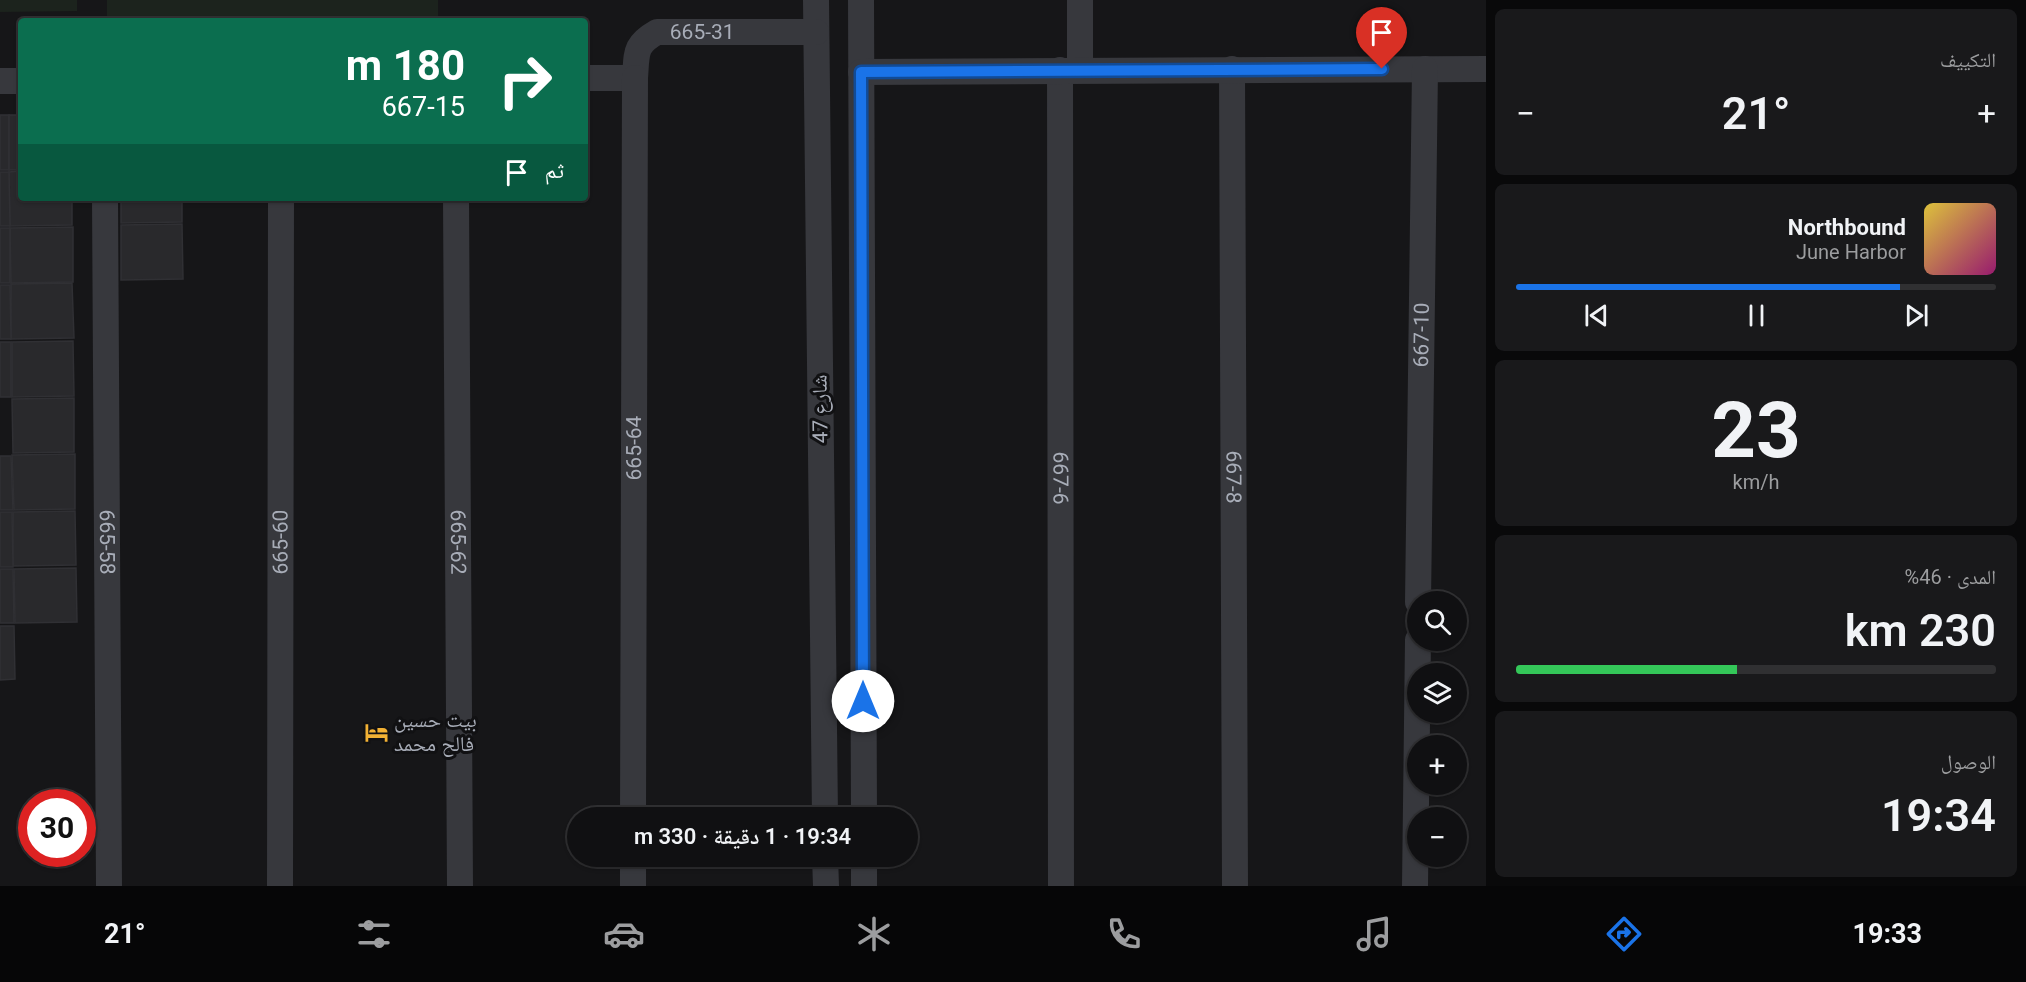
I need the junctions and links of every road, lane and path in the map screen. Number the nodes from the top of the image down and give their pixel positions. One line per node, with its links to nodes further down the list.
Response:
1 (816, 0): 4 (street, شارع 47)
2 (861, 0): 9 (street, شارع 47)
3 (1080, 0): 8 (street, 667-6)
4 (816, 32): 11 (street, 665-31); 20 (street, شارع 47)
5 (1232, 69): 6 (street); 8 (street); 32 (street, 667-8)
6 (1425, 69): 7 (street); 17 (street, 667-10)
7 (1486, 69)
8 (1070, 70): 9 (street); 31 (street, 667-6)
9 (861, 72): 21 (street, شارع 47)
10 (588, 78): 11 (street)
11 (635, 78): 19 (street, 665-64)
12 (0, 81): 13 (street)
13 (18, 81)
14 (105, 201): 25 (street, 665-58)
15 (281, 201): 26 (street, 665-60)
16 (456, 201): 27 (street, 665-62)
17 (1418, 591)
18 (1418, 651): 33 (street)
19 (633, 807)
20 (825, 807)
21 (864, 807)
22 (633, 867): 28 (street)
23 (825, 867): 29 (street)
24 (864, 867): 30 (street)
25 (109, 886)
26 (280, 886)
27 (460, 886)
28 (633, 886)
29 (826, 886)
30 (864, 886)
31 (1061, 886)
32 (1235, 886)
33 (1415, 886)

